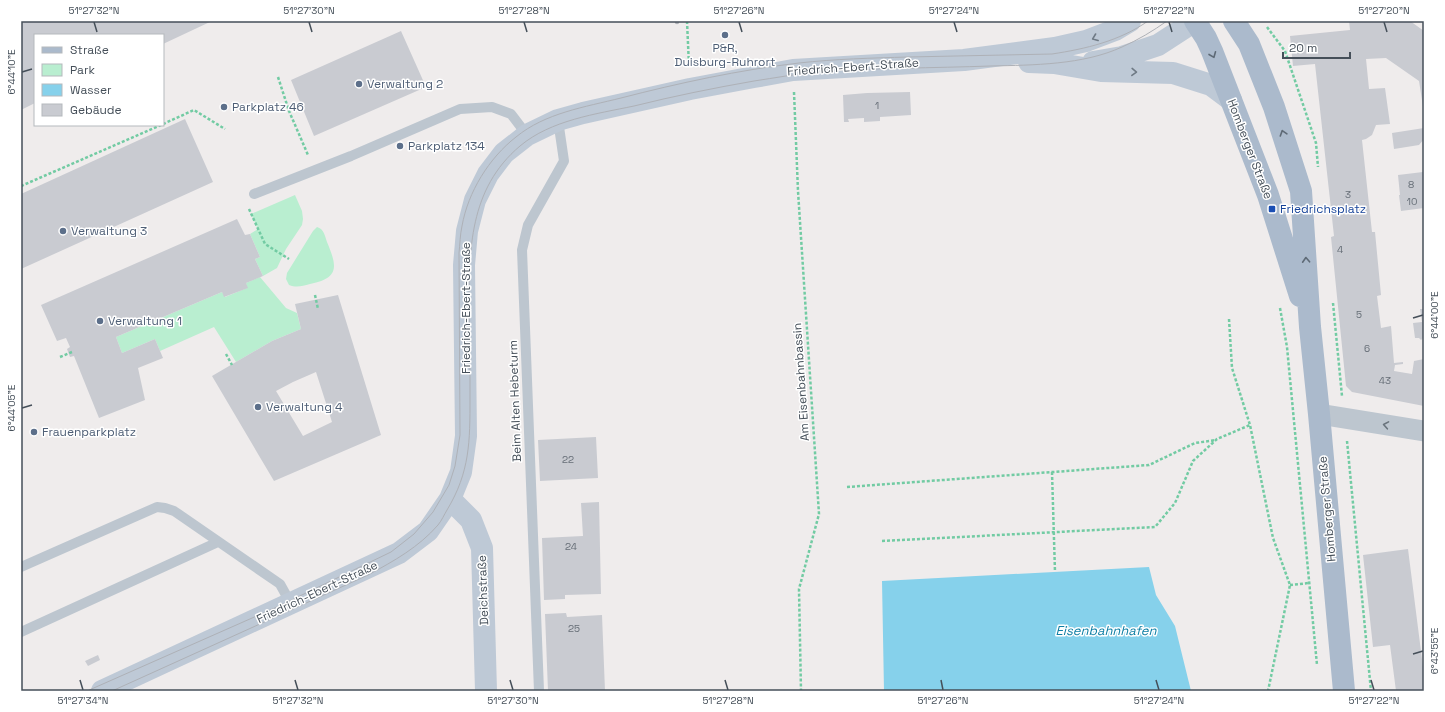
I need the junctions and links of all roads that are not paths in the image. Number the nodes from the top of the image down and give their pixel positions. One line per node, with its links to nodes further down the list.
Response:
1 (1130, 21): 4 (main road, Friedrich-Ebert-Straße, one-way to 4)
2 (1195, 21): 5 (main road); 6 (main road, Homberger Straße, one-way to 6)
3 (1234, 21): 10 (main road, Homberger Straße, one-way to 3)
4 (964, 60): 5 (main road); 7 (main road, Friedrich-Ebert-Straße)
5 (1054, 63): 6 (main road, one-way to 6)
6 (1232, 100): 10 (main road, Homberger Straße)
7 (558, 120): 8 (main road, Friedrich-Ebert-Straße); 20 (lane, Beim Alten Hebeturm)
8 (527, 135): 9 (lane); 13 (main road, Friedrich-Ebert-Straße)
9 (254, 194)
10 (1310, 327): 11 (main road, Homberger Straße)
11 (1319, 414): 12 (street, one-way to 11); 21 (main road, Homberger Straße)
12 (1424, 431)
13 (450, 499): 16 (main road, Friedrich-Ebert-Straße); 19 (main road, Deichstraße)
14 (218, 542): 15 (lane); 16 (lane); 17 (lane)
15 (21, 567)
16 (291, 604): 18 (main road, Friedrich-Ebert-Straße)
17 (21, 632)
18 (102, 691)
19 (486, 691)
20 (539, 691)
21 (1344, 691)

